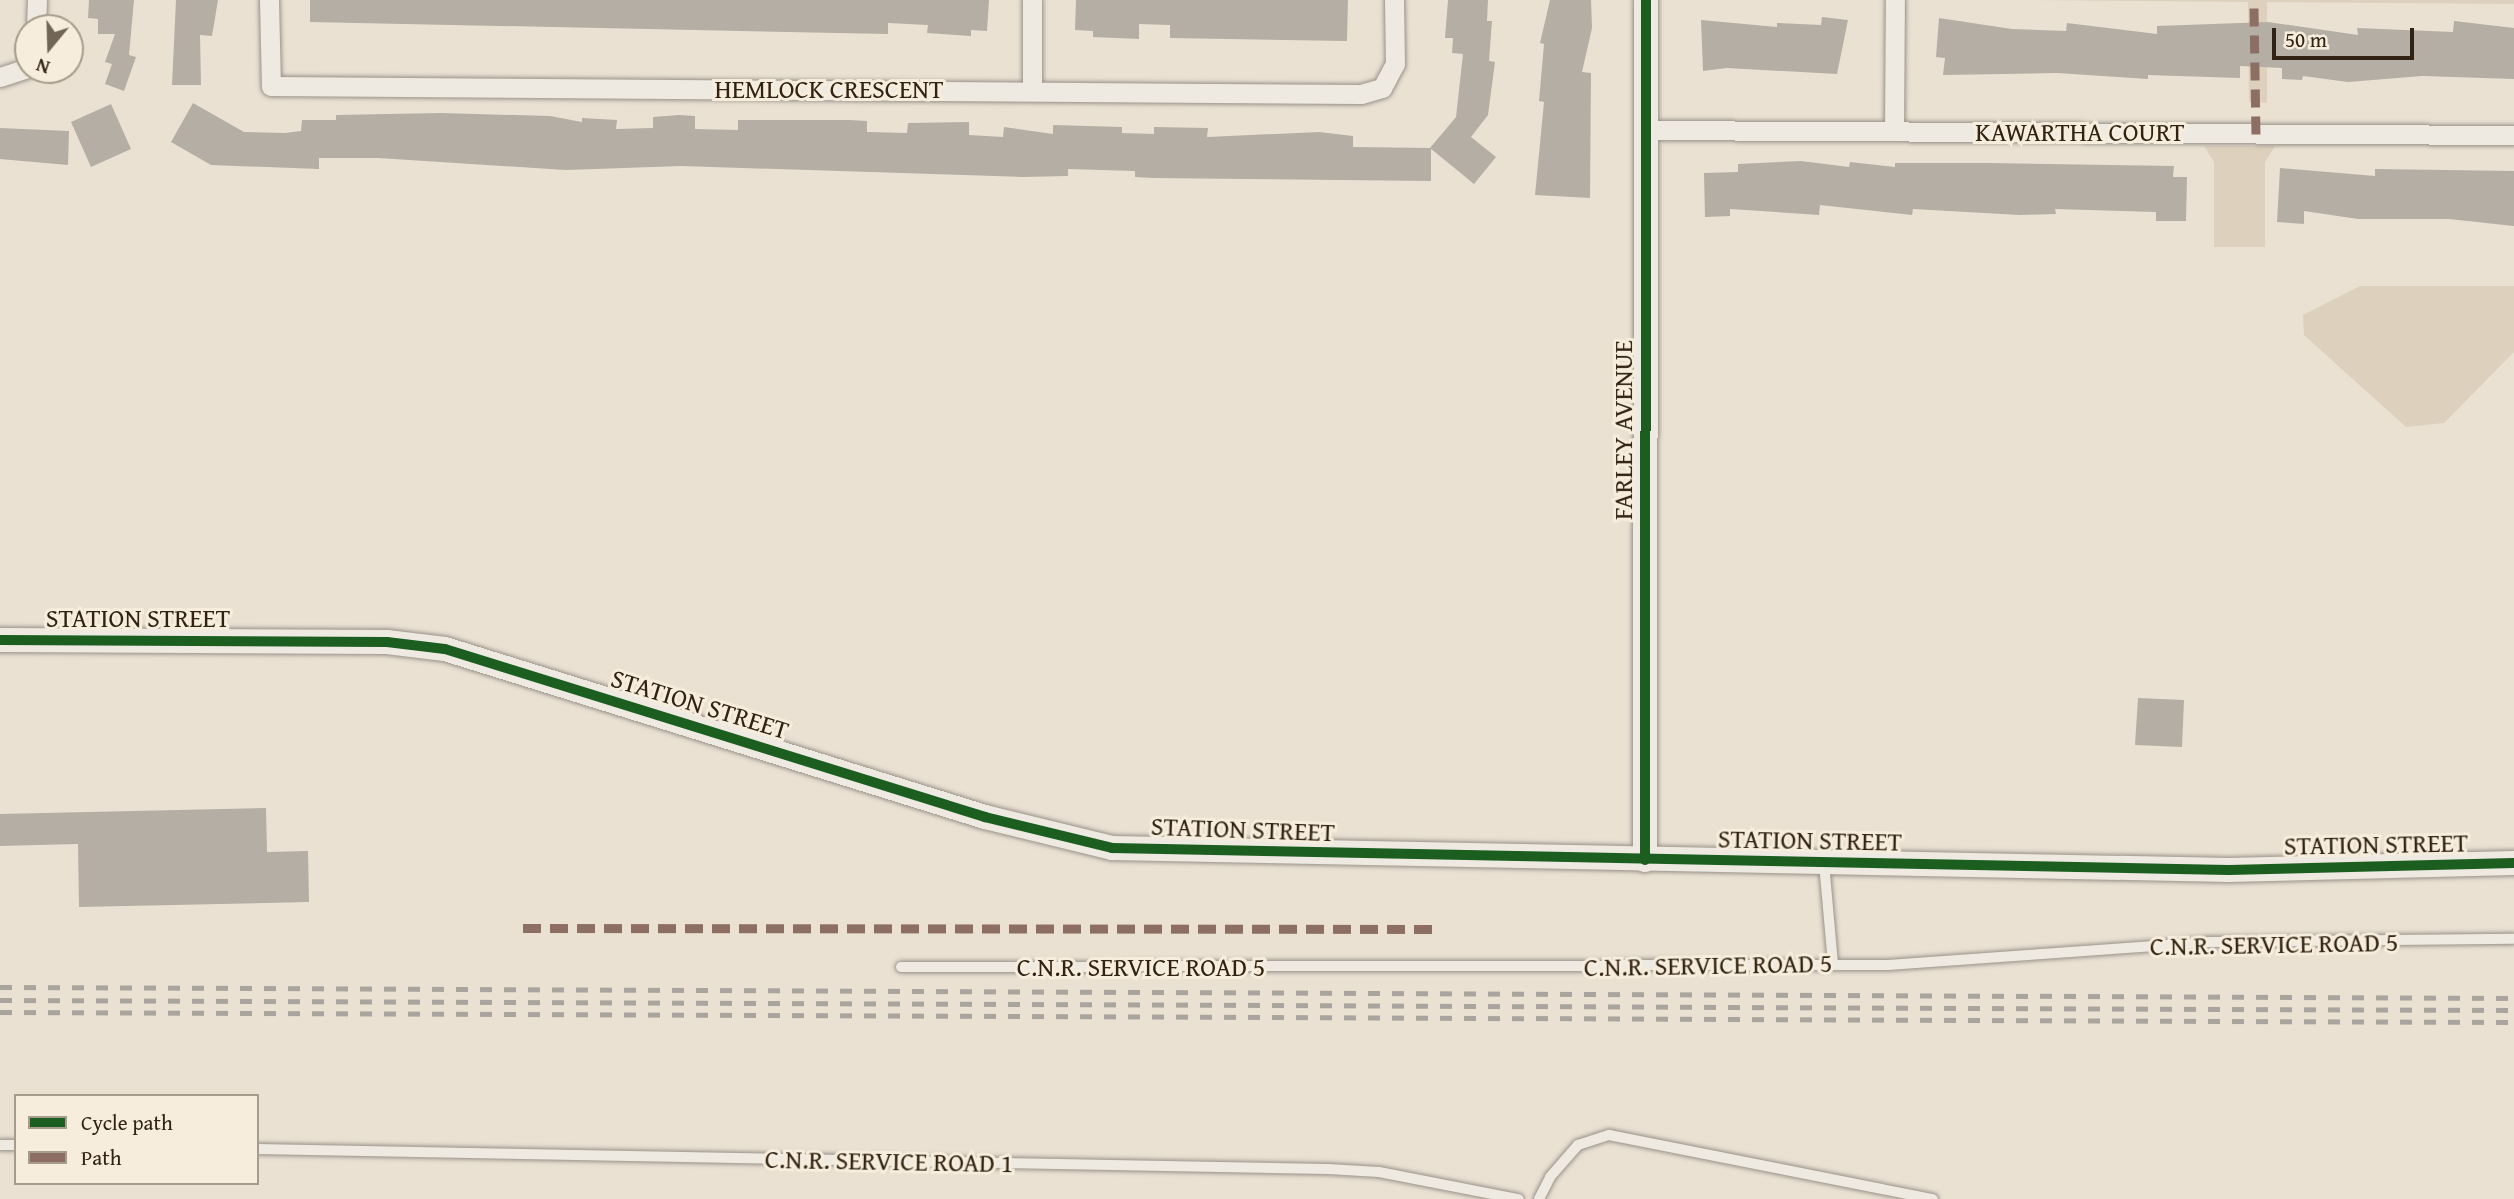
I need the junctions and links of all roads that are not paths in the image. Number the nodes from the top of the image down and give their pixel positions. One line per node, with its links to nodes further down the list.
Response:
1 (269, 0): 6 (street, HEMLOCK CRESCENT)
2 (1032, 0): 6 (street)
3 (1394, 0): 6 (street, HEMLOCK CRESCENT)
4 (1646, 0): 7 (street, FARLEY AVENUE)
5 (1895, 0): 8 (street)
6 (1032, 90)
7 (1646, 130): 8 (street, KAWARTHA COURT); 11 (street, FARLEY AVENUE)
8 (1894, 131): 9 (street, KAWARTHA COURT)
9 (2514, 135)
10 (0, 640): 11 (street, STATION STREET)
11 (1645, 860): 12 (street, STATION STREET)
12 (1824, 863): 13 (street, STATION STREET); 15 (lane)
13 (2514, 863)
14 (2514, 939): 15 (lane, C.N.R. SERVICE ROAD 5)
15 (1833, 963): 16 (lane, C.N.R. SERVICE ROAD 5)
16 (901, 967)
17 (259, 1149): 18 (lane, C.N.R. SERVICE ROAD 1)
18 (1518, 1199)
19 (1539, 1199): 20 (lane)
20 (1933, 1199)

